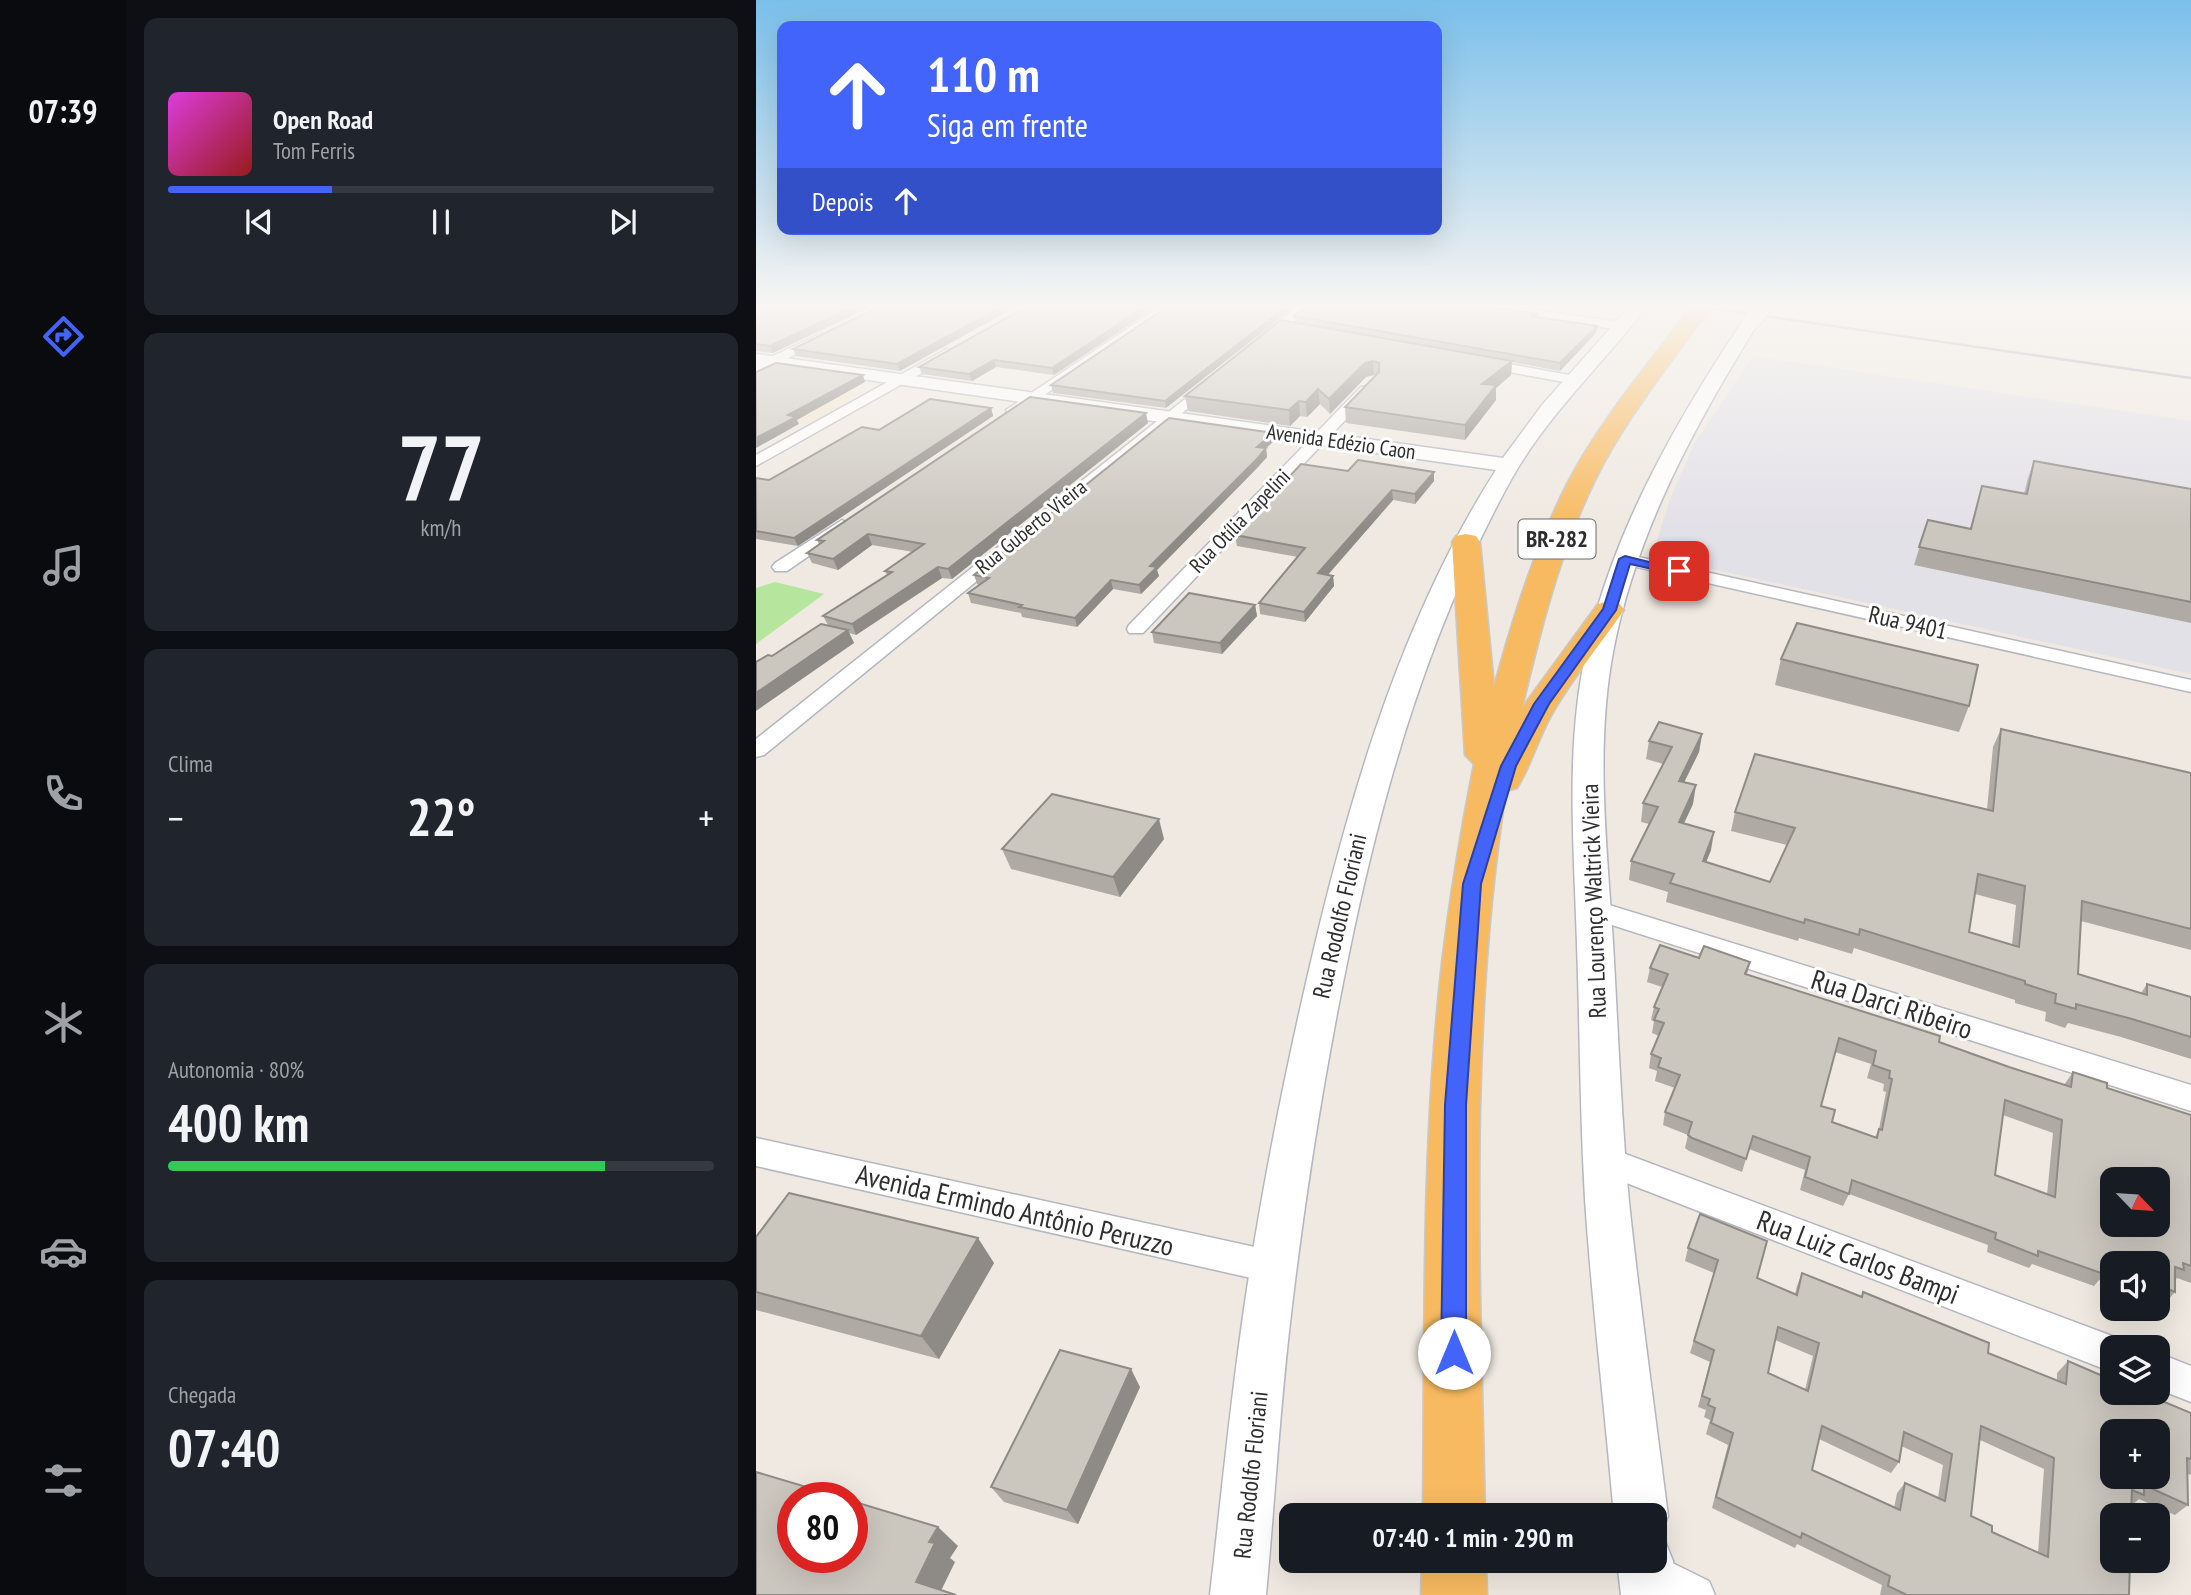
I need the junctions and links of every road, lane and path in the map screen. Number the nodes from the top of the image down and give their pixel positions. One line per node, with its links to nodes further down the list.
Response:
1 (865, 379): 9 (main road, Avenida Edézio Caon)
2 (899, 379): 9 (street)
3 (1059, 379): 11 (street)
4 (1214, 379): 13 (street, Rua Guberto Vieira)
5 (1572, 379): 8 (street)
6 (1649, 379): 25 (highway, BR-282)
7 (1713, 379): 19 (main road, Rua Lourenço Waltrick Vieira)
8 (1575, 380): 16 (main road, Rua Rodolfo Floriani)
9 (893, 383): 11 (main road, Avenida Edézio Caon); 15 (street)
10 (1373, 383): 14 (street, Rua Otília Zapelini)
11 (1025, 402): 12 (street); 13 (main road, Avenida Edézio Caon)
12 (997, 421)
13 (1162, 422): 14 (main road, Avenida Edézio Caon); 24 (street, Rua Guberto Vieira)
14 (1315, 443): 16 (main road, Avenida Edézio Caon); 22 (street, Rua Otília Zapelini)
15 (756, 461)
16 (1506, 470): 18 (main road, Rua Rodolfo Floriani)
17 (860, 513): 20 (street)
18 (1466, 542): 25 (highway); 31 (main road, Rua Rodolfo Floriani)
19 (1625, 559): 21 (main road, Rua Lourenço Waltrick Vieira); 23 (street, Rua 9401)
20 (780, 567)
21 (1609, 610): 26 (highway); 27 (main road, Rua Lourenço Waltrick Vieira)
22 (1136, 629)
23 (2191, 686)
24 (756, 750)
25 (1486, 791): 26 (highway, BR-282)
26 (1472, 884): 35 (highway, BR-282)
27 (1593, 909): 28 (street, Rua Darci Ribeiro); 30 (main road, Rua Lourenço Waltrick Vieira)
28 (2191, 1098)
29 (756, 1152): 31 (street, Avenida Ermindo Antônio Peruzzo)
30 (1604, 1160): 32 (street, Rua Luiz Carlos Bampi); 36 (main road, Rua Lourenço Waltrick Vieira)
31 (1273, 1268): 39 (main road, Rua Rodolfo Floriani)
32 (2100, 1349)
33 (2170, 1376): 34 (street)
34 (2191, 1384)
35 (1454, 1503)
36 (1640, 1503)
37 (1454, 1573): 40 (highway)
38 (1647, 1576): 41 (street)
39 (1238, 1595)
40 (1454, 1595)
41 (1695, 1595)

